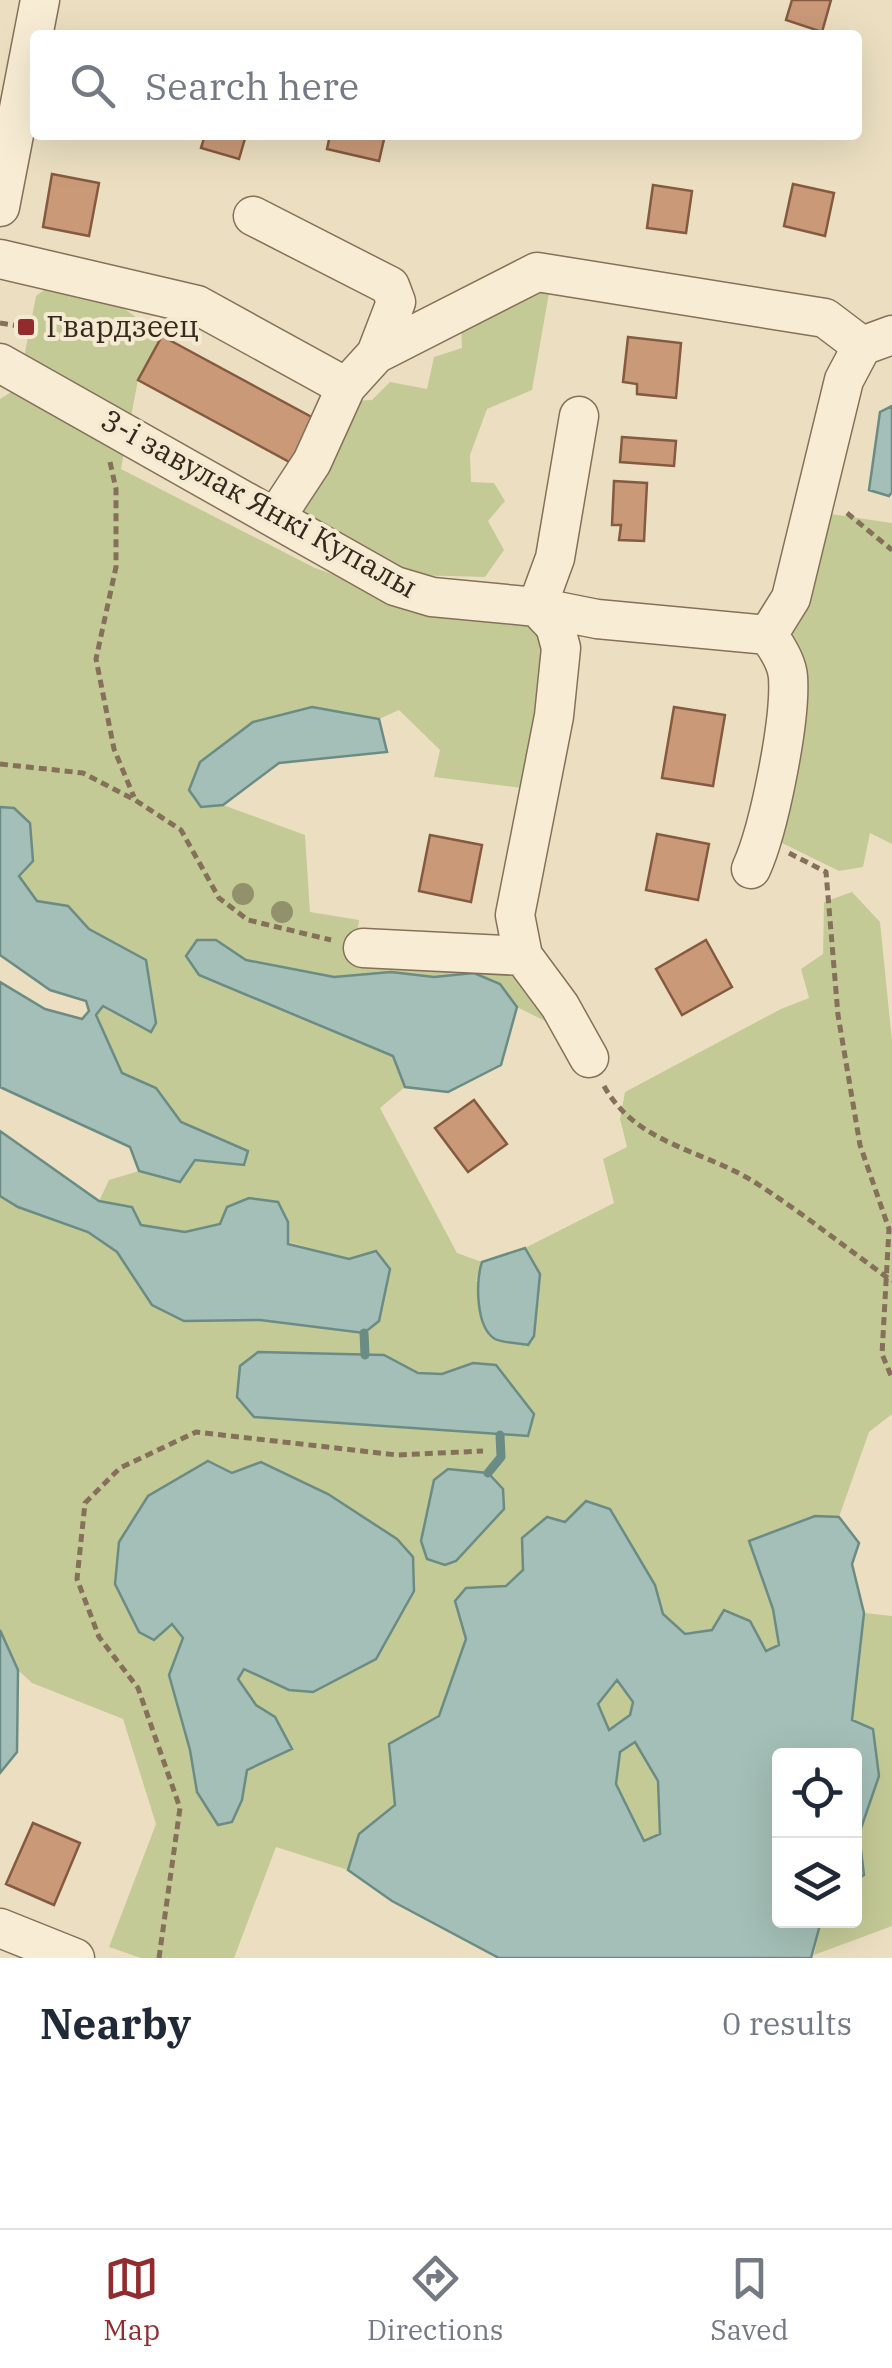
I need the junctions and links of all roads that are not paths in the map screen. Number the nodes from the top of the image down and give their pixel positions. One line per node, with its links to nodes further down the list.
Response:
1 (40, 0): 2 (street)
2 (34, 30)
3 (30, 52): 4 (street)
4 (0, 207)
5 (253, 216): 8 (street)
6 (0, 259): 10 (street)
7 (877, 340): 8 (street); 14 (street)
8 (376, 354): 10 (street)
9 (0, 362): 12 (street, 3-і завулак Янкі Купалы)
10 (346, 387): 12 (street)
11 (579, 416): 13 (street)
12 (276, 517): 13 (street, 3-і завулак Янкі Купалы)
13 (537, 608): 14 (street, 3-і завулак Янкі Купалы); 17 (street)
14 (768, 636): 15 (street)
15 (757, 856)
16 (363, 948): 17 (street)
17 (523, 956): 18 (street)
18 (588, 1058)
19 (0, 1928): 20 (street)
20 (75, 1958)

